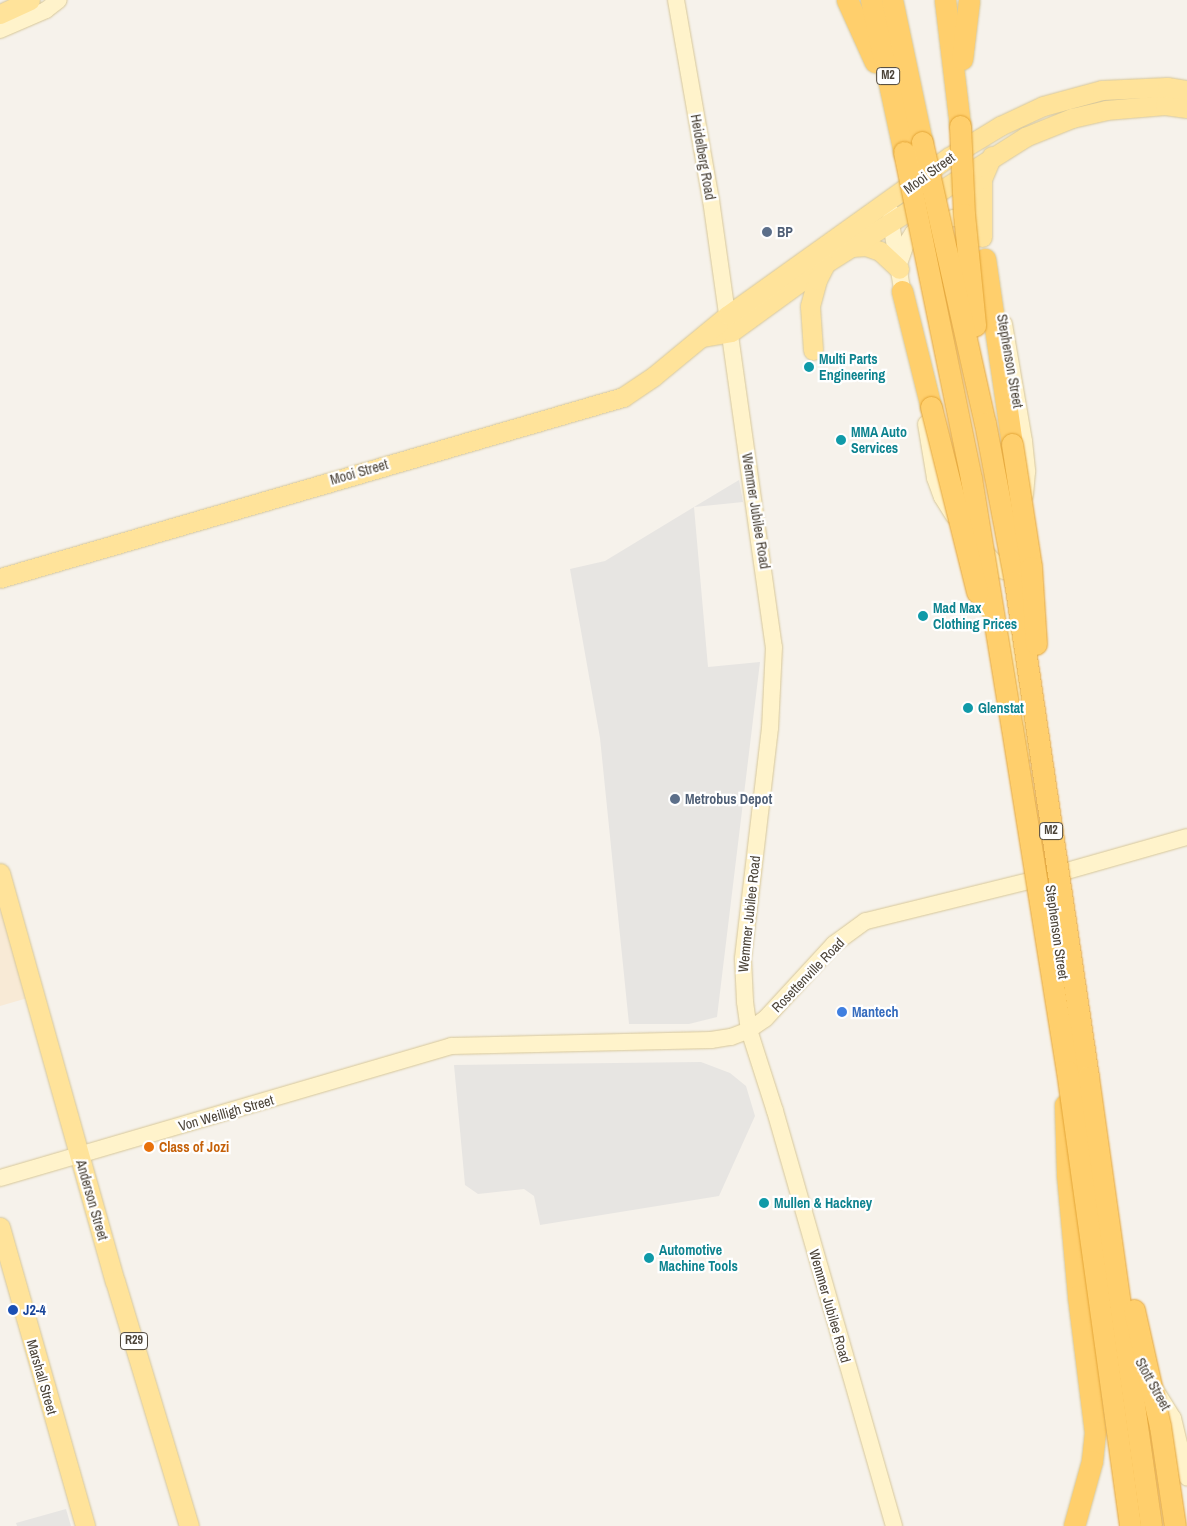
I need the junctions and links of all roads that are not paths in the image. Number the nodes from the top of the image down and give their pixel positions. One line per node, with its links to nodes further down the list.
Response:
1 (11, 0): 9 (street)
2 (676, 0): 26 (street, Heidelberg Road)
3 (848, 0): 15 (highway)
4 (871, 0): 15 (highway, M2)
5 (892, 0): 15 (highway, M2)
6 (946, 0): 14 (highway)
7 (969, 0): 14 (highway)
8 (45, 3): 10 (main road); 11 (street)
9 (0, 5)
10 (0, 14)
11 (0, 30)
12 (1187, 90): 17 (main road, Mooi Street)
13 (1187, 108): 16 (main road, Mooi Street)
14 (959, 118): 28 (highway, bridge)
15 (909, 144): 28 (highway, M2, bridge); 32 (highway, M2, bridge)
16 (992, 156): 18 (main road, Mooi Street); 21 (main road)
17 (949, 157): 18 (street, Stephenson Street); 19 (main road, Mooi Street)
18 (962, 175): 20 (main road, Mooi Street); 21 (street, Stephenson Street)
19 (900, 194): 20 (street); 26 (main road, Mooi Street)
20 (891, 220): 22 (main road, Mooi Street); 24 (street)
21 (983, 245): 24 (street); 29 (street, Stephenson Street); 31 (highway, bridge)
22 (852, 247): 23 (main road, Mooi Street); 24 (main road)
23 (826, 263): 26 (main road, Mooi Street); 27 (main road)
24 (899, 267): 25 (street)
25 (902, 292): 29 (street); 32 (highway, bridge)
26 (729, 323): 30 (main road, Mooi Street); 36 (street, Wemmer Jubilee Road)
27 (813, 350)
28 (985, 423): 31 (highway, M2, bridge)
29 (1004, 571): 35 (street, Stephenson Street)
30 (0, 578)
31 (1034, 717): 39 (highway, M2, bridge)
32 (1012, 728): 38 (highway, M2, bridge)
33 (1187, 837): 35 (street, Rosettenville Road)
34 (0, 873): 40 (main road, Anderson Street / R29)
35 (1049, 876): 36 (street, Rosettenville Road); 43 (street, Stephenson Street)
36 (749, 1030): 37 (street, Rosettenville Road); 47 (street, Wemmer Jubilee Road)
37 (451, 1046): 40 (street, Von Weilligh Street)
38 (1067, 1071): 48 (highway, bridge); 49 (highway, M2, bridge)
39 (1088, 1077): 50 (highway, M2, bridge); 51 (highway, bridge)
40 (79, 1156): 41 (street, Von Weilligh Street); 46 (main road, Anderson Street / R29)
41 (0, 1178)
42 (0, 1227): 45 (main road, Marshall Street)
43 (1114, 1291): 44 (street, Stott Street)
44 (1187, 1477)
45 (85, 1526)
46 (189, 1526)
47 (894, 1526)
48 (1074, 1526)
49 (1130, 1526)
50 (1151, 1526)
51 (1175, 1526)

